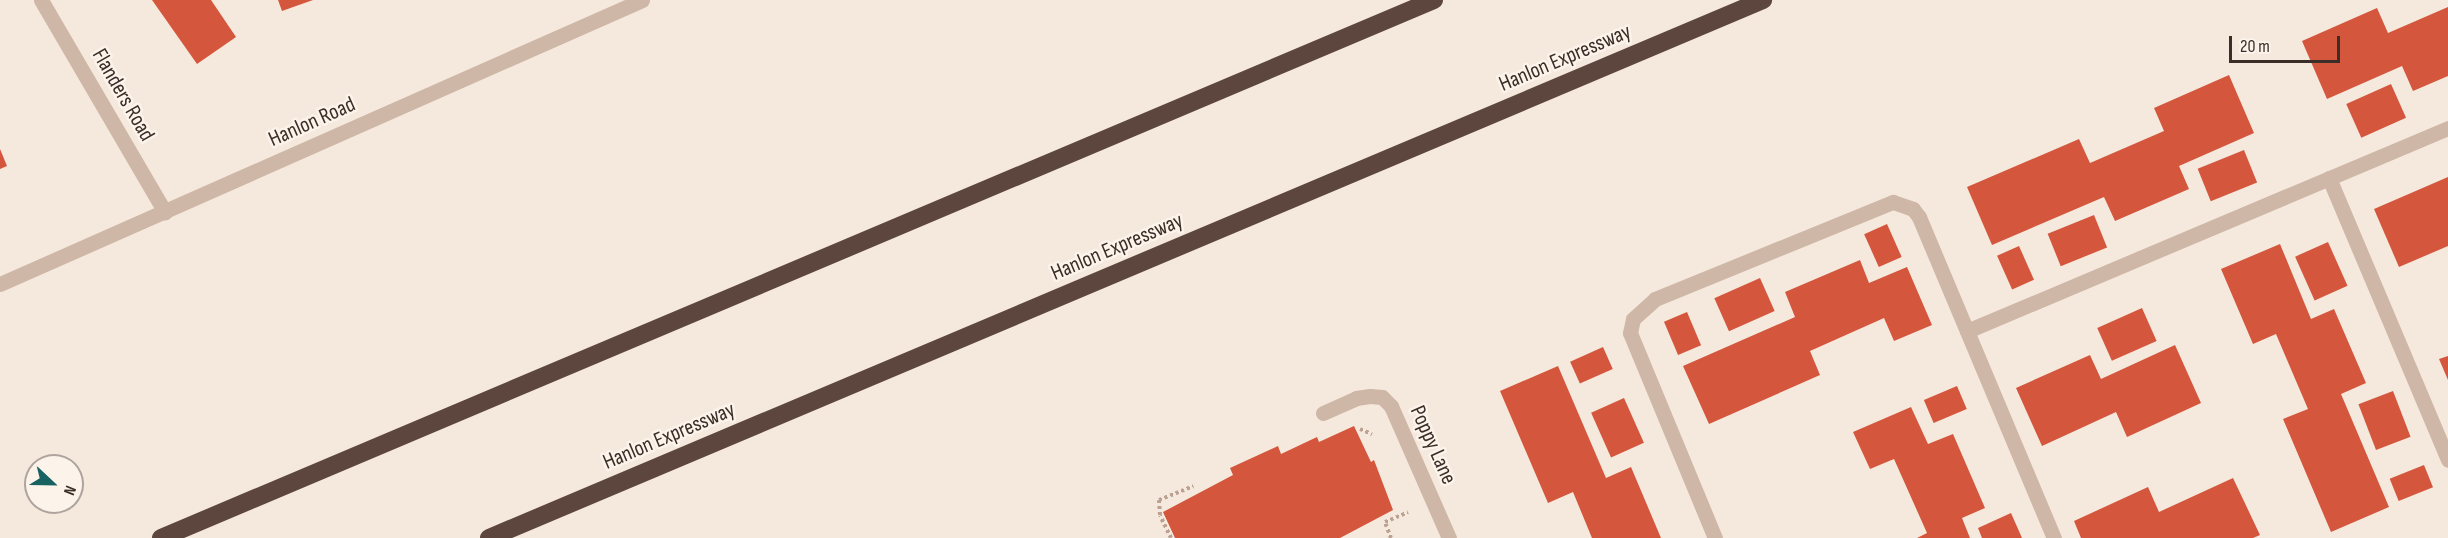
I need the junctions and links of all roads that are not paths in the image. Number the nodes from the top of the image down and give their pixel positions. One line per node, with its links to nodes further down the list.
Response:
1 (41, 0): 7 (street, Flanders Road)
2 (642, 0): 7 (street, Hanlon Road)
3 (1434, 0): 12 (highway)
4 (1763, 0): 13 (highway, Hanlon Expressway)
5 (2448, 128): 6 (street)
6 (2330, 178): 9 (street); 11 (street)
7 (165, 212): 8 (street, Hanlon Road)
8 (0, 284)
9 (1967, 331): 15 (street); 16 (street)
10 (1323, 413): 14 (street, Poppy Lane)
11 (2448, 460)
12 (161, 538)
13 (489, 538)
14 (1449, 538)
15 (1715, 538)
16 (2054, 538)

